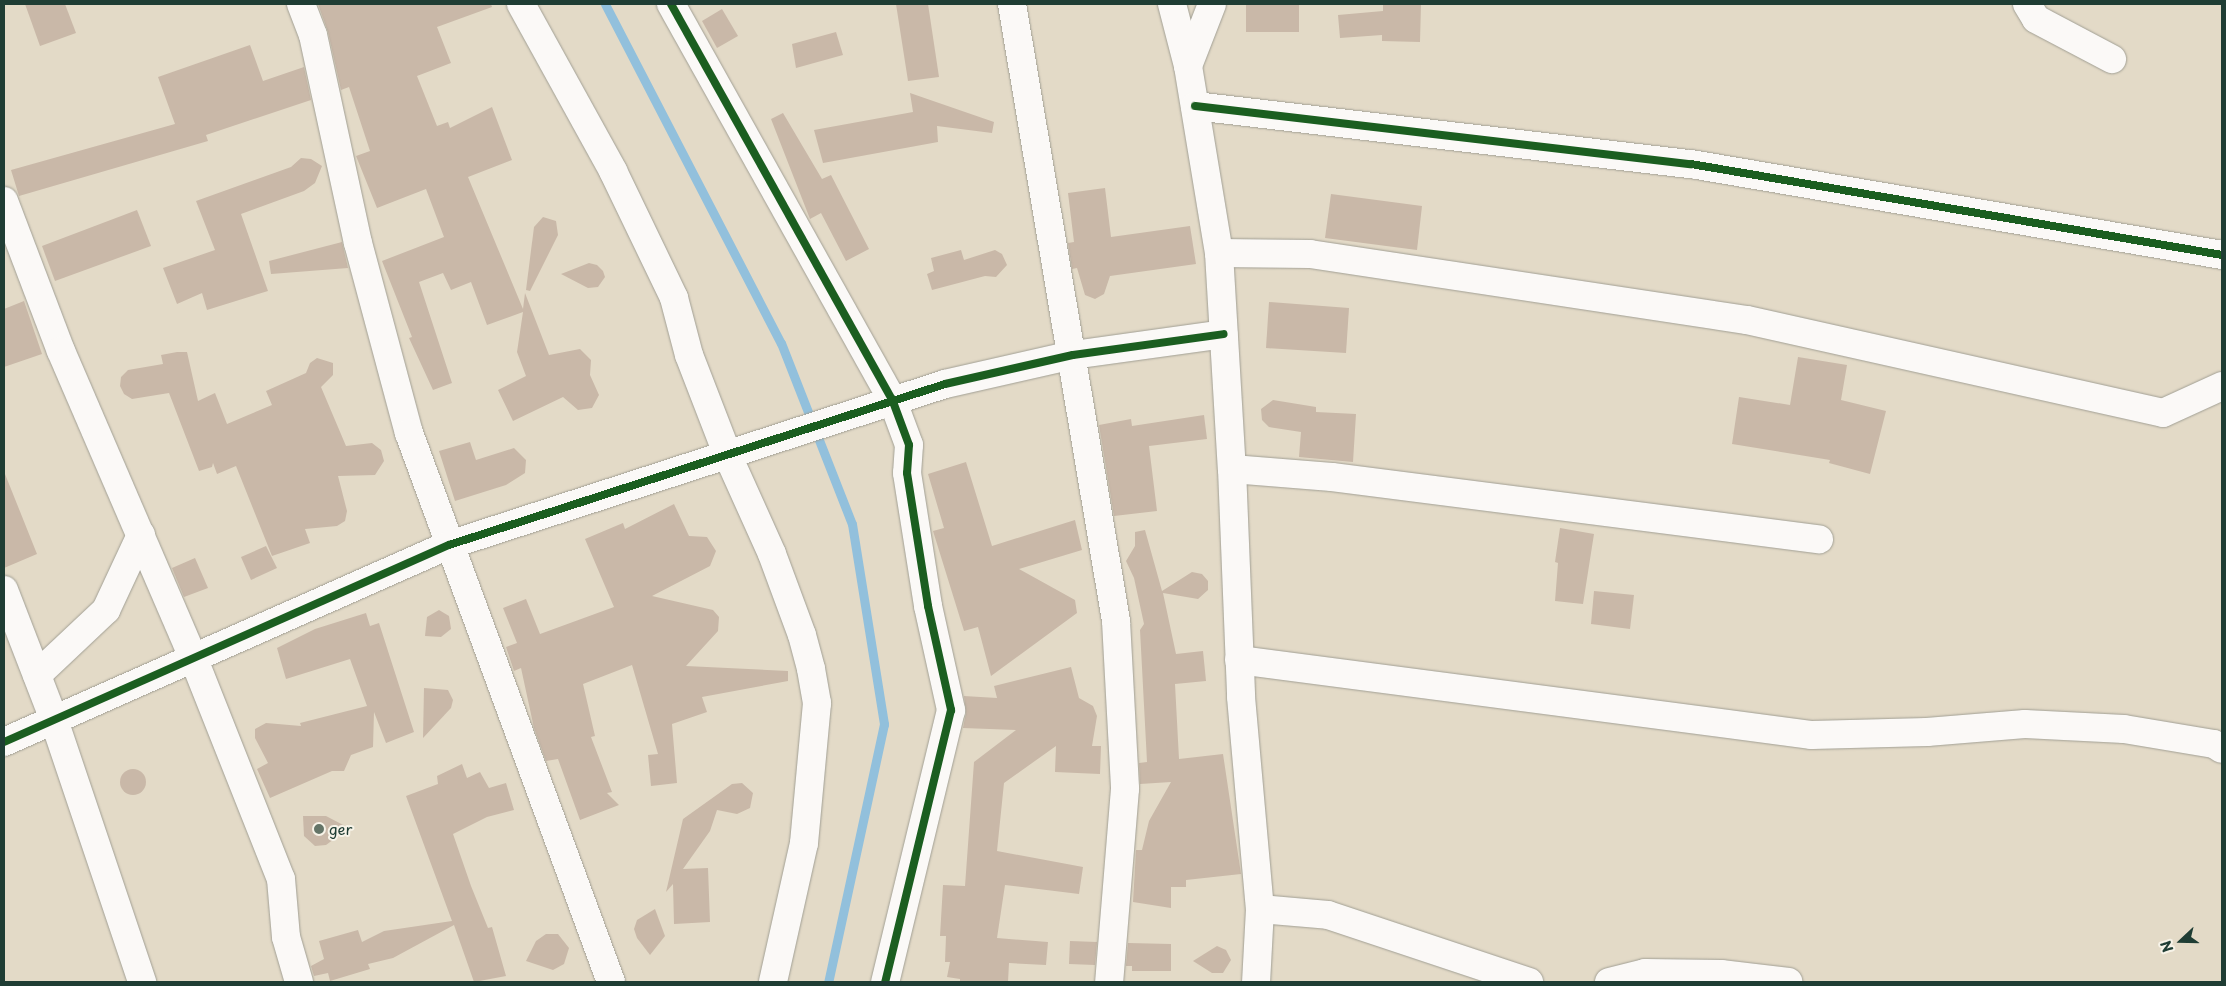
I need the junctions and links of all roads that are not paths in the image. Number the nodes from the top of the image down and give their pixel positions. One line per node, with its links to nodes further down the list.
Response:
1 (302, 4): 22 (street)
2 (521, 4): 18 (street)
3 (671, 4): 17 (street)
4 (1012, 4): 15 (street)
5 (1172, 4): 9 (street)
6 (1212, 4): 9 (street)
7 (2027, 4): 8 (street)
8 (2112, 59)
9 (1188, 66): 10 (street)
10 (1195, 106): 12 (street); 13 (street)
11 (4, 201): 20 (street)
12 (1219, 253): 14 (street); 16 (street)
13 (2222, 255)
14 (1224, 334): 15 (street); 19 (street)
15 (1073, 355): 17 (street); 36 (street)
16 (2222, 386)
17 (892, 399): 18 (street); 35 (street)
18 (728, 456): 22 (street); 34 (street)
19 (1232, 469): 21 (street); 25 (street)
20 (141, 535): 24 (street); 26 (street)
21 (1819, 539)
22 (449, 545): 24 (street); 33 (street)
23 (4, 590): 26 (street)
24 (193, 657): 27 (street); 32 (street)
25 (1239, 660): 29 (street); 30 (street)
26 (37, 675): 27 (street)
27 (53, 717): 28 (street); 31 (street)
28 (4, 742)
29 (2222, 749)
30 (1260, 909): 37 (street); 38 (street)
31 (142, 982)
32 (299, 982)
33 (611, 982)
34 (773, 982)
35 (885, 982)
36 (1109, 982)
37 (1256, 982)
38 (1530, 982)
39 (1609, 982): 40 (street)
40 (1789, 982)

